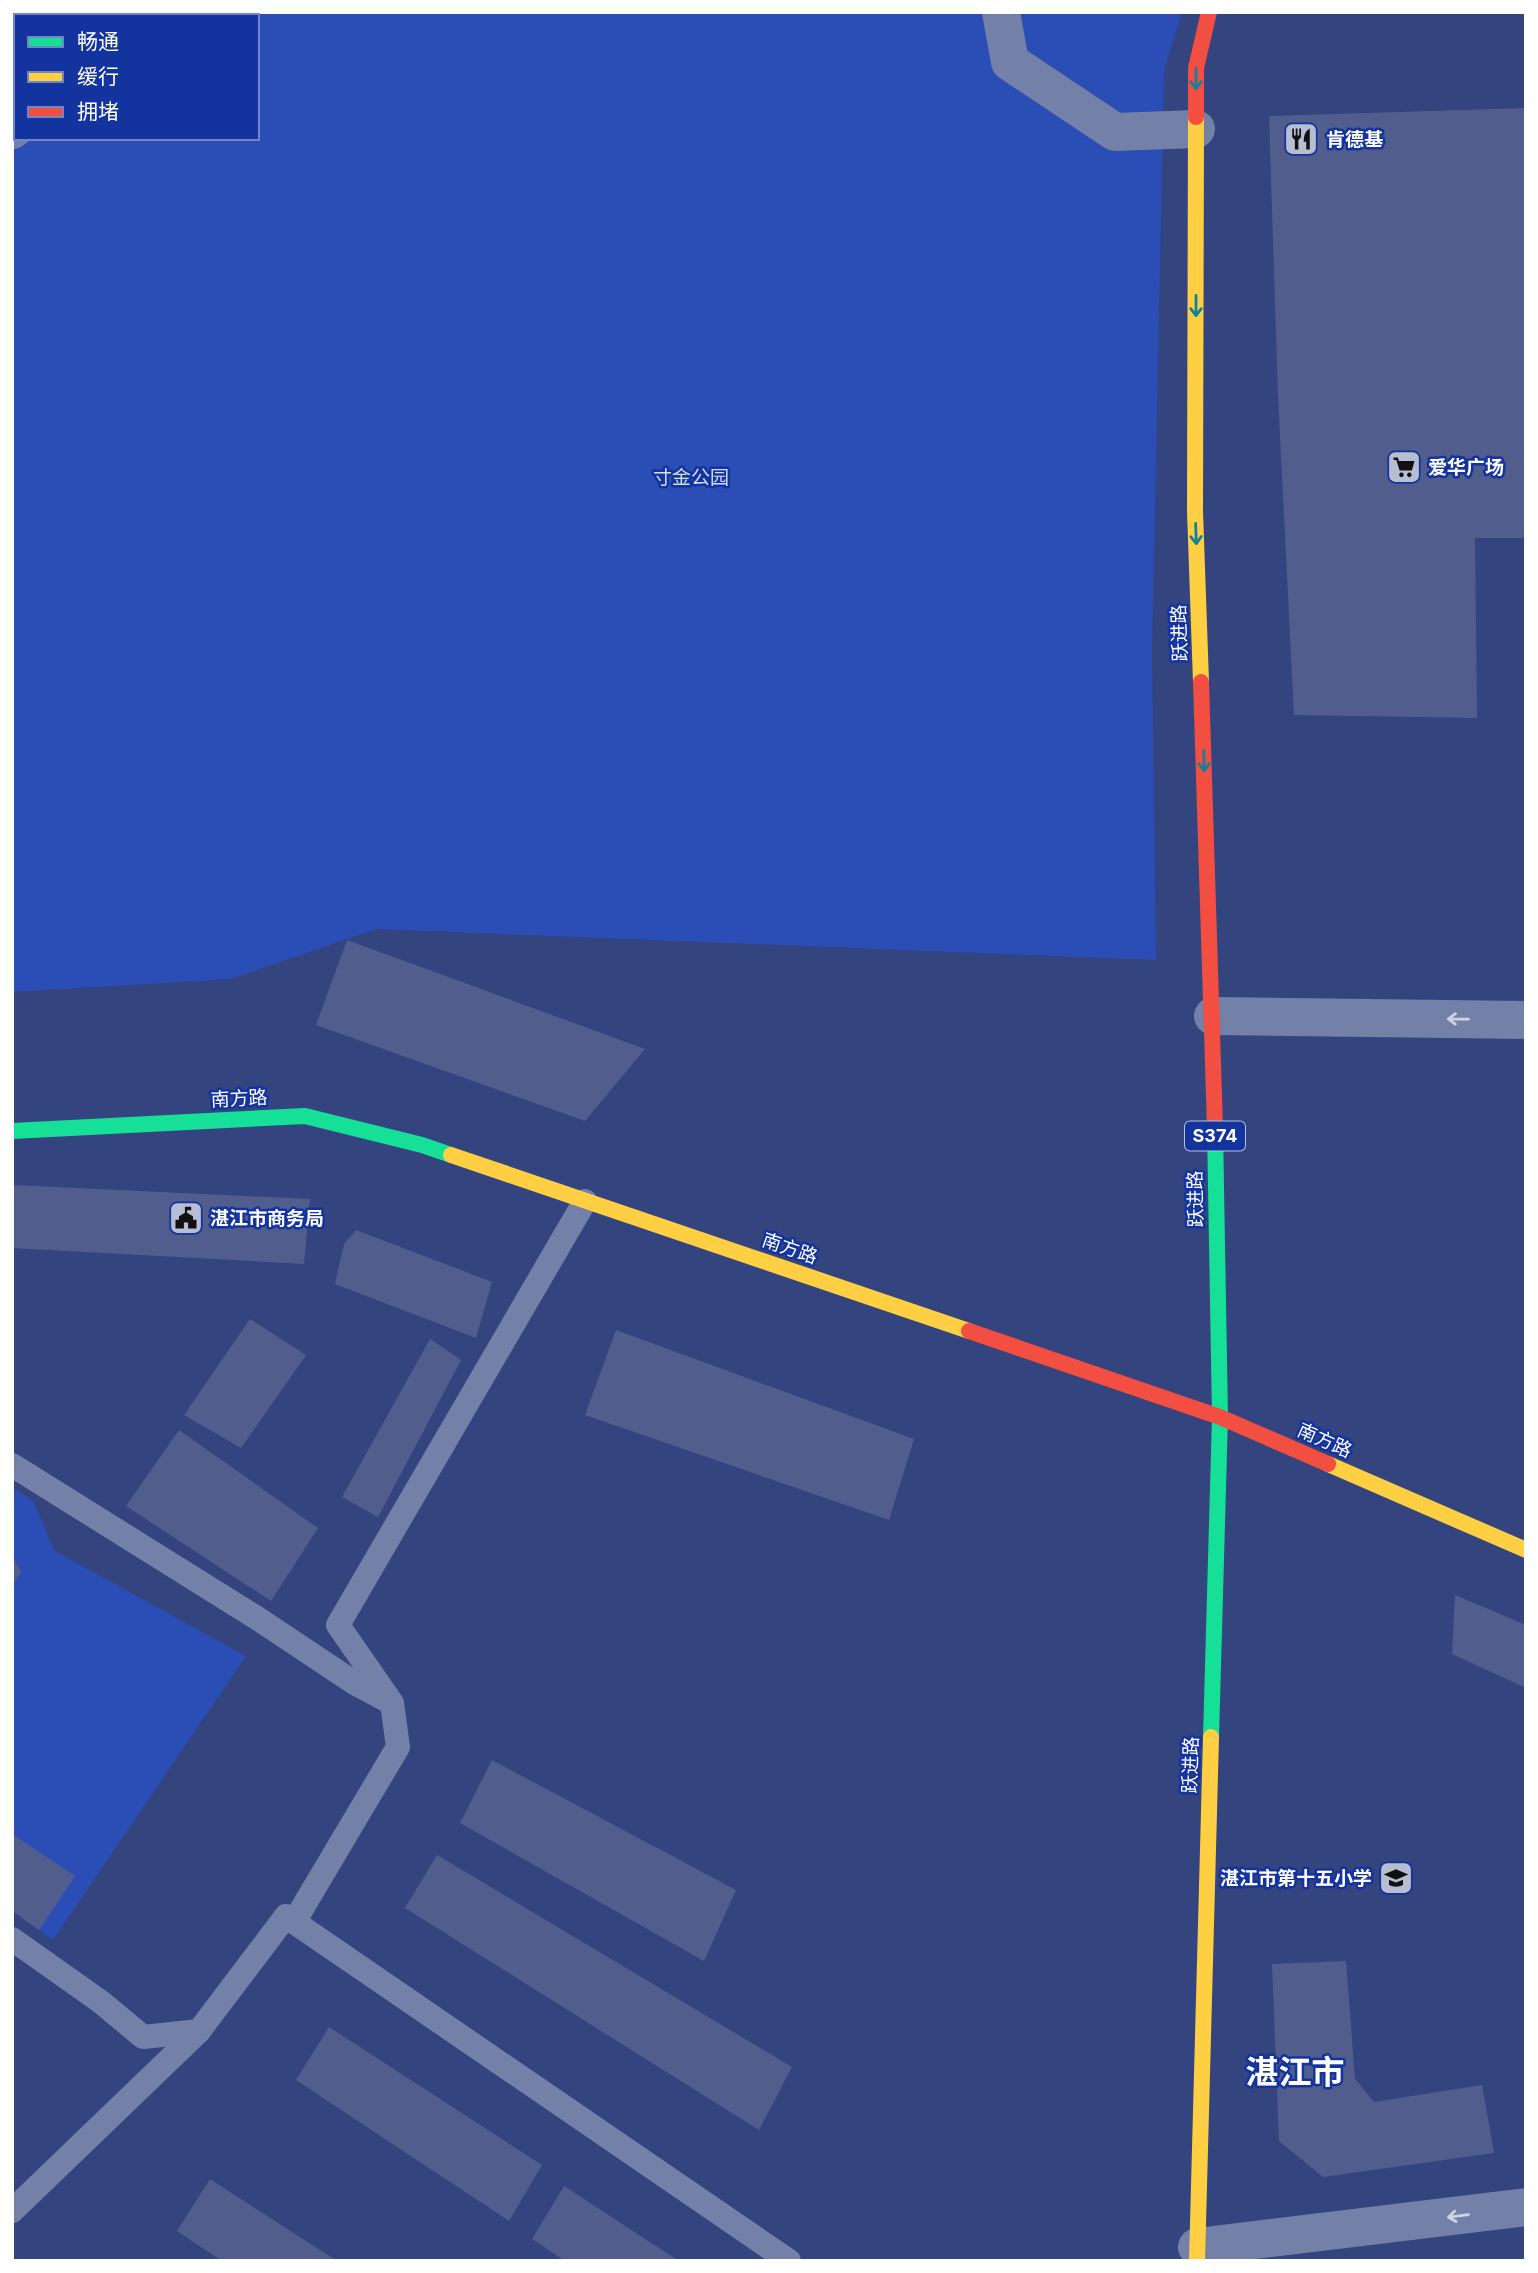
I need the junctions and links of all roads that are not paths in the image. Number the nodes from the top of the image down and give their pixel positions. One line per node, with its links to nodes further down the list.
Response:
1 (1001, 12): 3 (street)
2 (1209, 12): 3 (main road, 跃进路 / S374, one-way to 3)
3 (1196, 129): 4 (main road, 跃进路 / S374, one-way to 4)
4 (1213, 1016): 5 (street, one-way to 4); 8 (main road, 跃进路 / S374)
5 (1526, 1020)
6 (12, 1131): 7 (main road, 南方路)
7 (585, 1200): 8 (main road, 南方路); 11 (lane)
8 (1220, 1418): 10 (main road, 南方路); 17 (main road, 跃进路 / S374)
9 (12, 1465): 11 (lane)
10 (1526, 1550)
11 (392, 1703): 12 (lane)
12 (294, 1922): 14 (lane); 18 (lane)
13 (12, 1939): 14 (lane)
14 (199, 2031): 16 (lane)
15 (1526, 2207): 17 (street, one-way to 17)
16 (12, 2211)
17 (1197, 2254)
18 (789, 2261)

